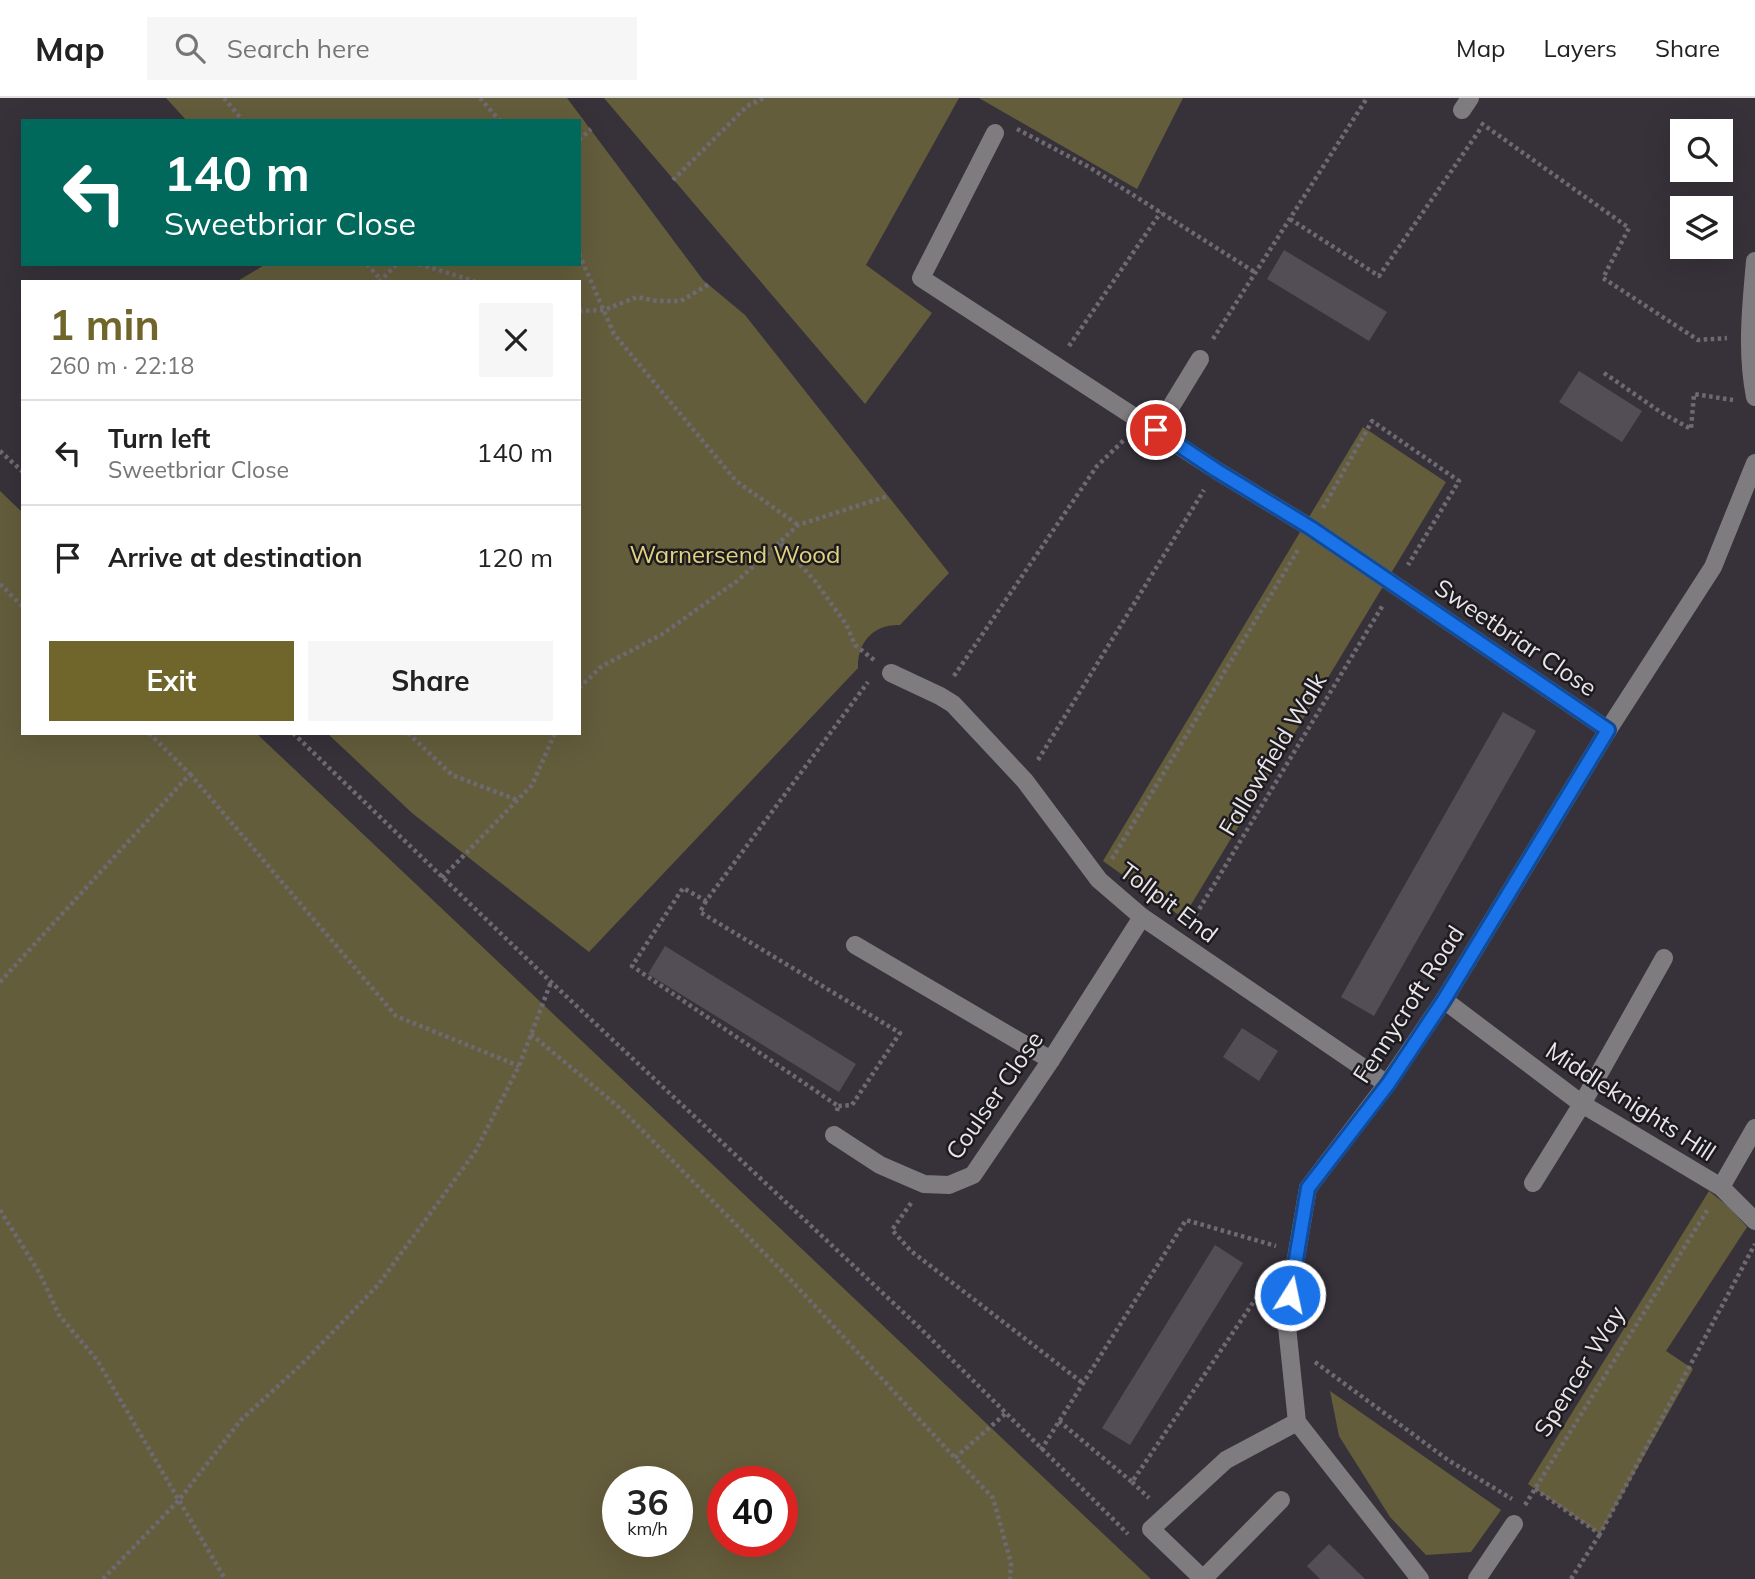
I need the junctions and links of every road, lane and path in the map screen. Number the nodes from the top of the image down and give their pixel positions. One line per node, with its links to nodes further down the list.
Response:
1 (224, 98): 6 (path)
2 (480, 98): 7 (path)
3 (764, 98): 12 (path)
4 (1367, 98): 14 (path)
5 (1466, 104): 8 (path)
6 (241, 119)
7 (498, 119)
8 (1483, 125): 14 (path); 27 (path)
9 (591, 130): 11 (path)
10 (995, 132): 13 (path); 29 (street, Sweetbriar Close)
11 (581, 138)
12 (673, 180)
13 (1161, 212): 20 (path); 29 (path)
14 (1290, 219): 20 (path)
15 (581, 258): 25 (path)
16 (1755, 261): 27 (street)
17 (369, 266): 21 (path)
18 (395, 266): 22 (path)
19 (425, 266): 23 (path)
20 (1256, 273): 28 (path)
21 (379, 280)
22 (381, 280)
23 (471, 280)
24 (709, 285): 25 (path)
25 (604, 310): 26 (path); 39 (path)
26 (581, 311)
27 (1749, 338): 30 (street)
28 (1200, 359): 33 (street)
29 (1055, 367): 33 (street, Sweetbriar Close)
30 (1752, 369): 32 (street)
31 (1604, 373): 32 (path)
32 (1749, 399)
33 (1149, 427): 37 (street, Sweetbriar Close); 47 (path)
34 (0, 451): 36 (path)
35 (1755, 463): 48 (street, Fennycroft Road)
36 (21, 470)
37 (1216, 470): 40 (street, Sweetbriar Close); 54 (path)
38 (888, 496): 39 (path)
39 (798, 524): 41 (path)
40 (1311, 528): 43 (street, Sweetbriar Close); 43 (path, Sweetbriar Close); 57 (path)
41 (780, 542): 45 (path); 46 (path)
42 (0, 584): 44 (path)
43 (1395, 585): 48 (street, Sweetbriar Close); 60 (path, Fallowfield Walk)
44 (21, 605)
45 (886, 669): 47 (street, Tollpit End); 58 (path)
46 (581, 686)
47 (940, 696): 54 (street, Tollpit End)
48 (1608, 730): 65 (street, Fennycroft Road)
49 (151, 735): 53 (path)
50 (295, 735): 56 (path)
51 (410, 735): 55 (path)
52 (554, 735): 55 (path)
53 (190, 774): 63 (path); 68 (path)
54 (1025, 782): 57 (street, Tollpit End)
55 (517, 800): 56 (path)
56 (442, 878): 64 (path)
57 (1099, 880): 59 (street, Tollpit End)
58 (706, 901): 71 (path); 71 (path)
59 (1142, 917): 60 (street, Tollpit End); 67 (street, Coulser Close)
60 (1179, 942): 69 (street, Tollpit End)
61 (855, 944): 67 (street)
62 (1664, 958): 70 (street)
63 (0, 982)
64 (551, 982): 66 (path); 83 (path)
65 (1444, 1000): 69 (street, Fennycroft Road); 70 (street, Middleknights Hill)
66 (531, 1034): 68 (path); 87 (path)
67 (1051, 1060): 75 (street, Coulser Close)
68 (519, 1066): 89 (path)
69 (1388, 1084): 80 (street, Fennycroft Road)
70 (1582, 1104): 74 (street); 76 (street, Middleknights Hill)
71 (838, 1106): 73 (path)
72 (1755, 1128): 76 (street)
73 (834, 1135): 75 (street, Coulser Close)
74 (1533, 1183)
75 (925, 1184): 82 (path)
76 (1721, 1188): 78 (street, Middleknights Hill); 88 (path, Spencer Way)
77 (0, 1210): 89 (path)
78 (1755, 1221)
79 (1755, 1244): 93 (path)
80 (1297, 1252): 81 (street, Fennycroft Road); 82 (path); 84 (path)
81 (1289, 1342): 85 (street, Fennycroft Road); 91 (path)
82 (1084, 1384): 84 (path)
83 (1005, 1414): 86 (path); 87 (path)
84 (1059, 1421): 86 (path)
85 (1297, 1422): 90 (street); 98 (street)
86 (1041, 1450): 94 (path)
87 (956, 1458): 97 (path)
88 (1535, 1489): 91 (path, Spencer Way); 93 (path)
89 (179, 1500): 95 (path); 96 (path)
90 (1281, 1500)
91 (1524, 1507): 92 (path, Spencer Way)
92 (1514, 1524): 99 (street)
93 (1600, 1534): 100 (path)
94 (1136, 1542)
95 (103, 1579)
96 (225, 1579)
97 (1010, 1579)
98 (1420, 1579)
99 (1477, 1579)
100 (1571, 1579)

